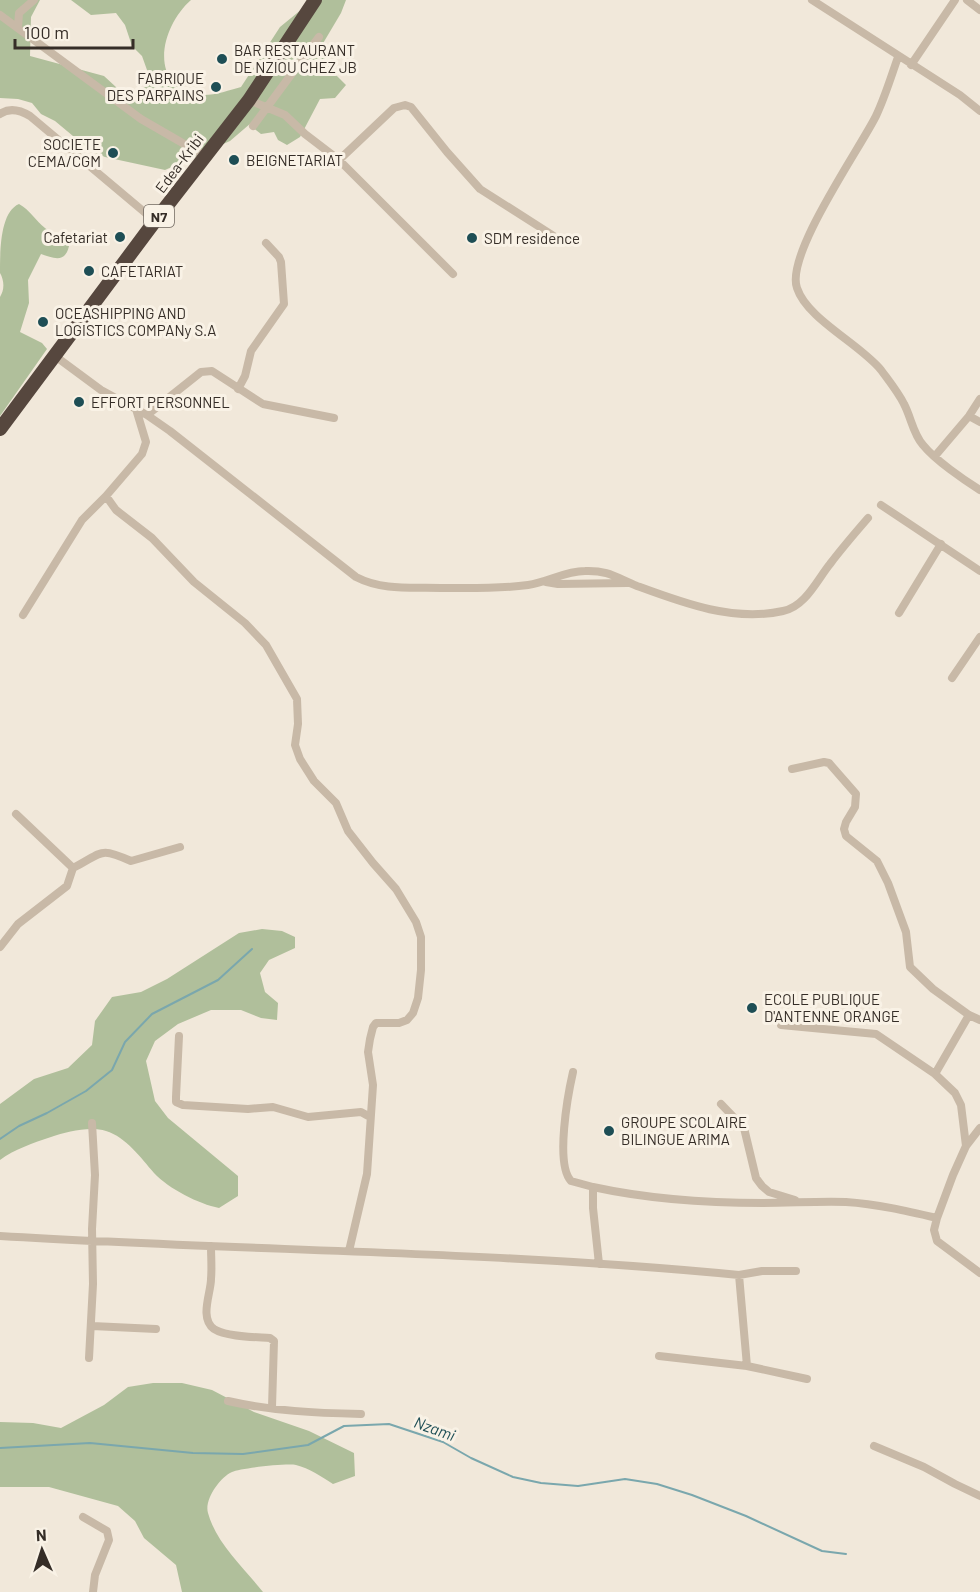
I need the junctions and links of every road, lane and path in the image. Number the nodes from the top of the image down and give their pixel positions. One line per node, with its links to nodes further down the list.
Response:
1 (34, 0): 8 (street)
2 (315, 0): 12 (highway, Edea-Kribi / N7)
3 (812, 0): 10 (street)
4 (955, 0): 11 (street)
5 (971, 1): 6 (street)
6 (980, 10)
7 (0, 15): 8 (street)
8 (18, 28): 17 (street)
9 (319, 37): 13 (street)
10 (898, 57): 11 (street); 32 (street)
11 (911, 65): 14 (street)
12 (249, 100): 13 (street); 17 (highway, Edea-Kribi / N7)
13 (267, 106): 16 (street); 18 (street)
14 (980, 111)
15 (0, 114): 19 (street)
16 (253, 126)
17 (205, 156): 19 (highway, Edea-Kribi / N7)
18 (339, 160): 20 (street); 22 (street)
19 (155, 221): 23 (highway, Edea-Kribi / N7)
20 (560, 240)
21 (266, 243): 24 (street)
22 (453, 274)
23 (55, 356): 26 (street); 31 (highway, Edea-Kribi / N7)
24 (237, 389): 27 (street); 29 (street)
25 (980, 399): 28 (street)
26 (135, 409): 27 (street); 34 (street)
27 (147, 416): 39 (street)
28 (969, 416): 30 (street); 32 (street)
29 (334, 418)
30 (980, 422)
31 (0, 429)
32 (935, 456): 33 (street)
33 (980, 490)
34 (106, 496): 42 (street); 57 (street)
35 (881, 505): 37 (street)
36 (868, 518): 40 (street)
37 (941, 544): 38 (street); 41 (street)
38 (980, 571)
39 (545, 581): 40 (street); 40 (street)
40 (629, 583)
41 (899, 613)
42 (23, 615)
43 (980, 637): 44 (street)
44 (952, 678)
45 (792, 769): 50 (street)
46 (16, 814): 48 (street)
47 (180, 847): 48 (street)
48 (73, 868): 49 (street)
49 (0, 946)
50 (969, 1015): 51 (street); 55 (street)
51 (980, 1020)
52 (781, 1025): 55 (street)
53 (179, 1036): 57 (street)
54 (573, 1072): 61 (street)
55 (936, 1074): 60 (street)
56 (721, 1104): 62 (street)
57 (370, 1117): 67 (street)
58 (92, 1123): 65 (street)
59 (980, 1128): 60 (street)
60 (966, 1146): 63 (street)
61 (593, 1187): 62 (street); 68 (street)
62 (802, 1202): 63 (street)
63 (937, 1218): 70 (street)
64 (0, 1236): 65 (street)
65 (93, 1242): 66 (street); 72 (street)
66 (211, 1246): 67 (street); 79 (street)
67 (350, 1251): 68 (street)
68 (599, 1264): 71 (street)
69 (796, 1271): 71 (street)
70 (980, 1273)
71 (739, 1275): 76 (street)
72 (92, 1326): 73 (street); 75 (street)
73 (156, 1329)
74 (659, 1356): 76 (street)
75 (89, 1358)
76 (747, 1366): 77 (street)
77 (807, 1379)
78 (228, 1401): 79 (street)
79 (272, 1407): 80 (street)
80 (361, 1414)
81 (874, 1446): 82 (street)
82 (980, 1496)
83 (83, 1517): 84 (street)
84 (93, 1592)

